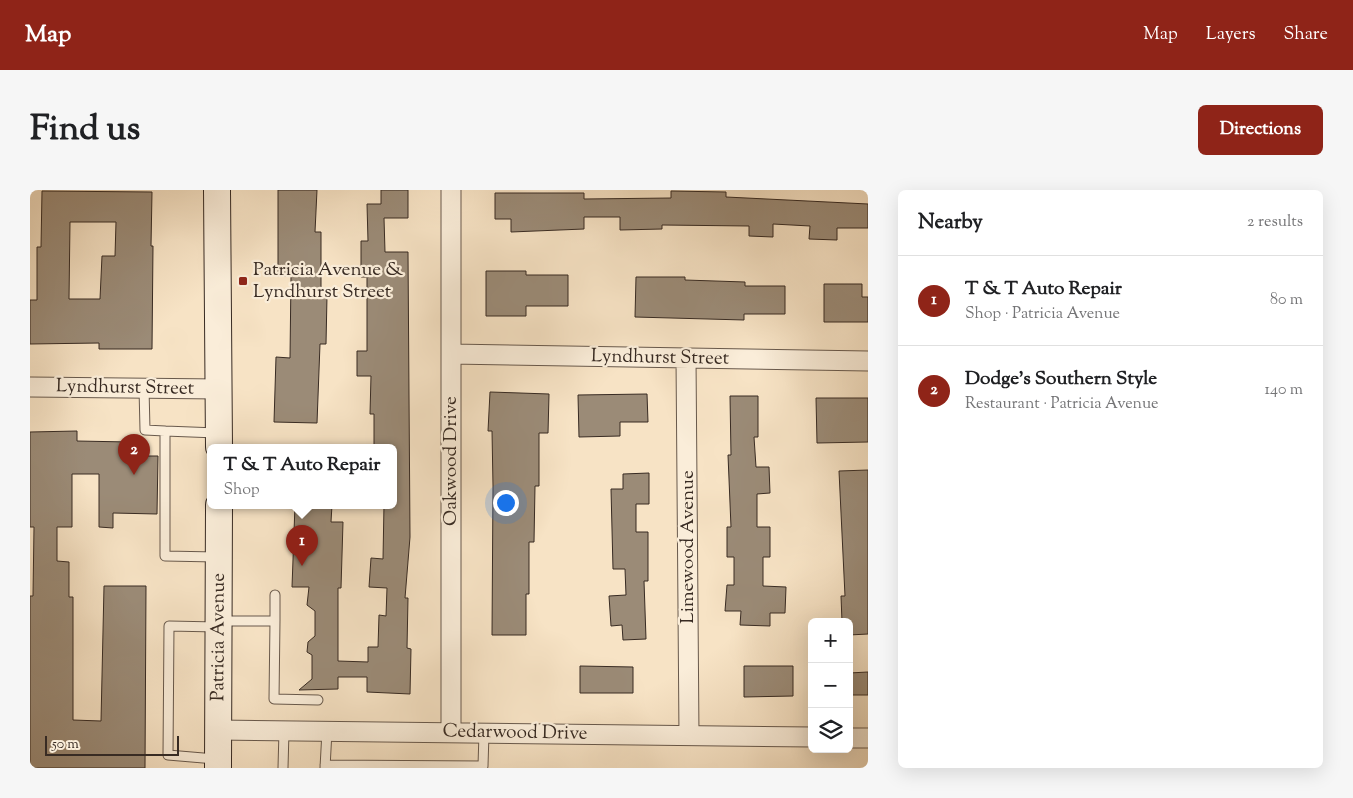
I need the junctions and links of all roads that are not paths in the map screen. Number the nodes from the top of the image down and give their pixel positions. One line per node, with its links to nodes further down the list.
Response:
1 (218, 190): 8 (street)
2 (451, 190): 3 (street, Oakwood Drive)
3 (451, 354): 4 (street, Lyndhurst Street); 20 (street, Oakwood Drive)
4 (686, 358): 5 (street, Lyndhurst Street); 22 (street, Limewood Avenue)
5 (868, 362)
6 (30, 387): 7 (street, Lyndhurst Street)
7 (144, 388): 8 (street, Lyndhurst Street); 9 (lane)
8 (219, 389): 10 (street)
9 (165, 431): 10 (lane); 12 (lane)
10 (219, 440)
11 (219, 509): 12 (street, Patricia Avenue)
12 (218, 557): 15 (street, Patricia Avenue)
13 (275, 595): 14 (lane)
14 (275, 621): 15 (lane); 16 (lane)
15 (218, 624): 17 (street, Patricia Avenue); 26 (lane)
16 (318, 700)
17 (218, 730): 18 (street, Cedarwood Drive); 26 (street, Patricia Avenue)
18 (284, 731): 19 (street, Cedarwood Drive); 29 (lane)
19 (327, 731): 20 (street, Cedarwood Drive); 27 (lane)
20 (451, 732): 21 (street, Cedarwood Drive)
21 (484, 733): 22 (street, Cedarwood Drive); 28 (lane)
22 (689, 735): 23 (street, Cedarwood Drive)
23 (808, 737)
24 (853, 738): 25 (street)
25 (868, 738)
26 (218, 764)
27 (325, 766): 28 (lane)
28 (483, 767)
29 (283, 768)

